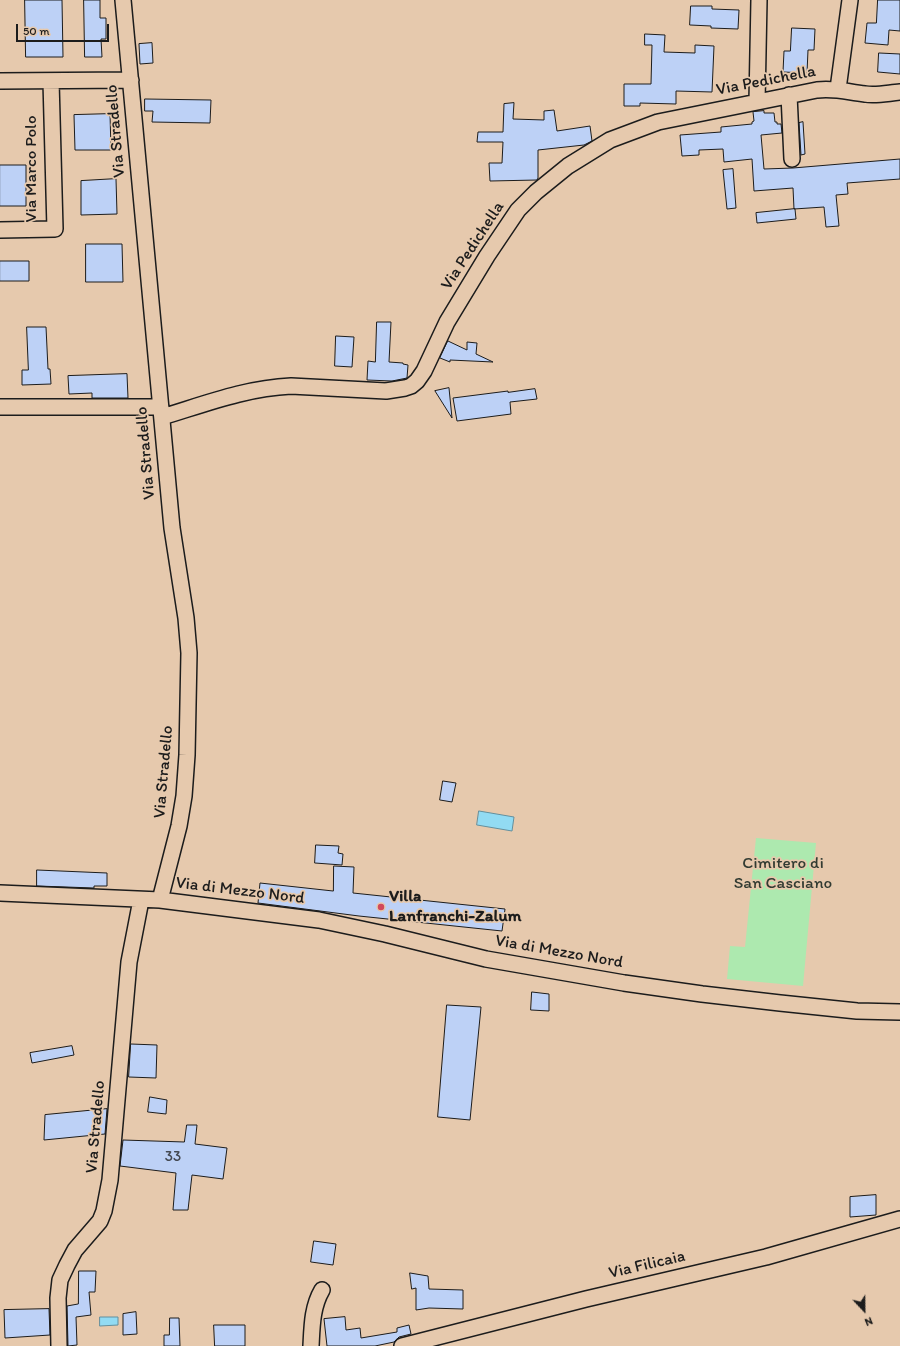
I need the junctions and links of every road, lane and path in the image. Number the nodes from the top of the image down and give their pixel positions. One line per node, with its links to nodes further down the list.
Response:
1 (123, 0): 5 (street, Via Stradello)
2 (759, 0): 10 (street)
3 (850, 0): 7 (street)
4 (51, 80): 5 (street); 6 (street); 12 (street, Via Marco Polo)
5 (131, 80): 14 (street, Via Stradello)
6 (0, 81)
7 (838, 89): 8 (street, Via Pedichella); 9 (street, Via Pedichella)
8 (900, 92)
9 (789, 96): 10 (street, Via Pedichella); 11 (street)
10 (757, 102): 14 (street, Via Pedichella)
11 (792, 159)
12 (0, 230)
13 (0, 408): 14 (street, Via Pedichella)
14 (162, 412): 17 (street, Via Stradello)
15 (0, 894): 16 (street, Via di Mezzo Nord)
16 (141, 900): 17 (street, Via di Mezzo Nord); 21 (street, Via Stradello)
17 (160, 900): 18 (street, Via di Mezzo Nord)
18 (900, 1012)
19 (900, 1219): 23 (street, Via Filicaia)
20 (322, 1290): 22 (street)
21 (60, 1346)
22 (311, 1346)
23 (402, 1346)

